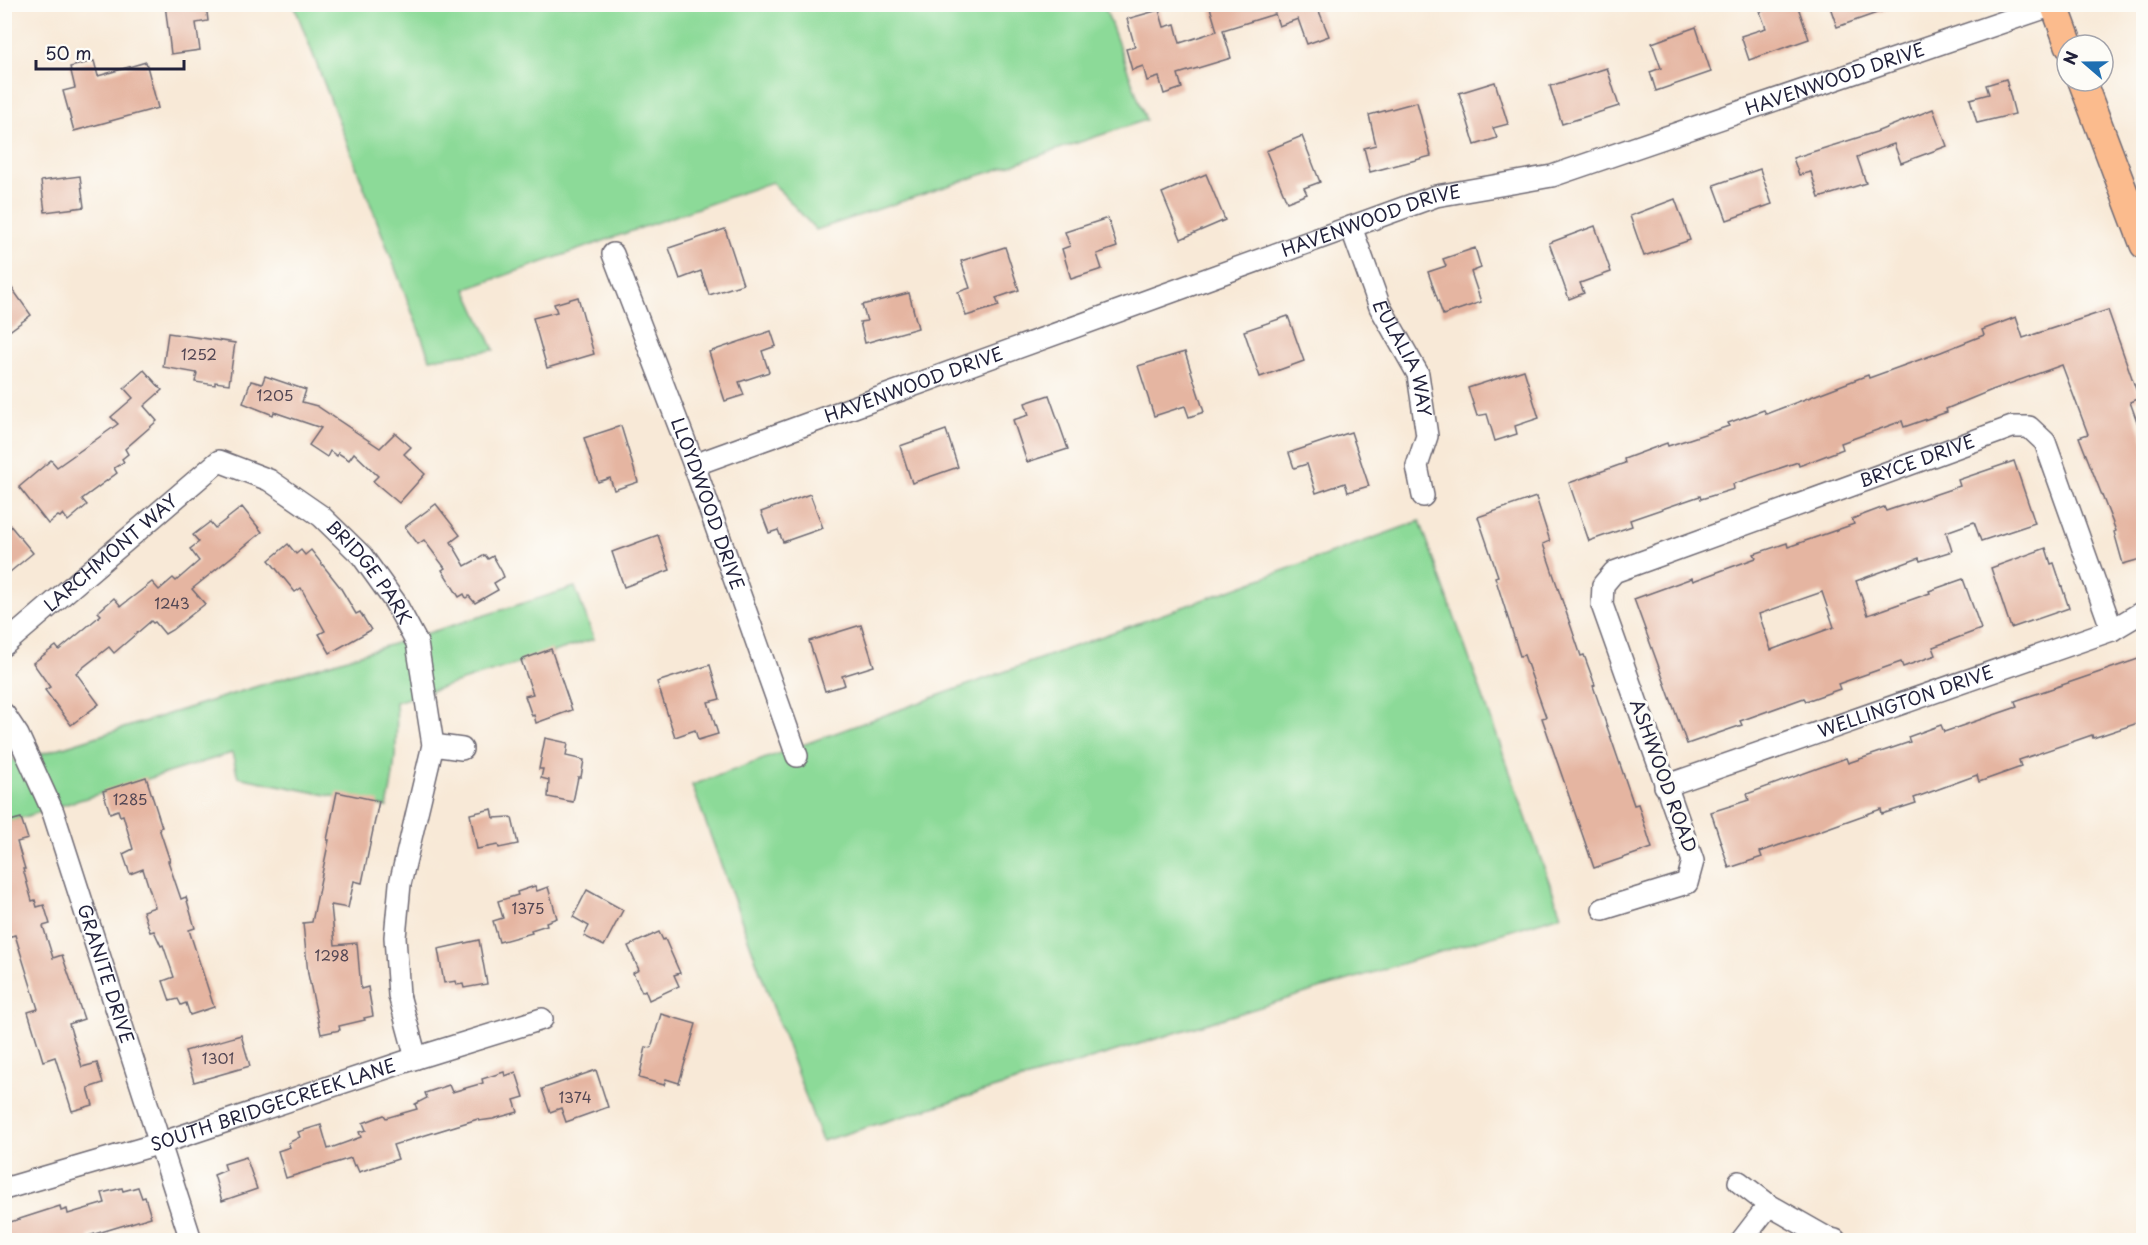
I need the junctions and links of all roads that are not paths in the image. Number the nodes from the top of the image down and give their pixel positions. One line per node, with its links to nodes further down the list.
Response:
1 (2054, 5): 2 (main road); 4 (street, HAVENWOOD DRIVE)
2 (2064, 33)
3 (2087, 93): 5 (main road)
4 (1351, 226): 8 (street, HAVENWOOD DRIVE); 9 (street, EULALIA WAY)
5 (2144, 245)
6 (613, 254): 8 (street, LLOYDWOOD DRIVE)
7 (219, 461): 13 (street, LARCHMONT WAY); 15 (street, BRIDGE PARK)
8 (694, 465): 17 (street, LLOYDWOOD DRIVE)
9 (1423, 496)
10 (1603, 585): 12 (street, BRYCE DRIVE); 18 (street, ASHWOOD ROAD)
11 (2144, 611): 12 (street, WELLINGTON DRIVE)
12 (2112, 630): 18 (street, WELLINGTON DRIVE)
13 (4, 645)
14 (4, 714): 22 (street, GRANITE DRIVE)
15 (434, 745): 16 (street); 21 (street, BRIDGE PARK)
16 (462, 749)
17 (797, 756)
18 (1665, 786): 19 (street, ASHWOOD ROAD)
19 (1603, 909)
20 (542, 1019): 21 (street, SOUTH BRIDGECREEK LANE)
21 (416, 1058): 22 (street, SOUTH BRIDGECREEK LANE)
22 (161, 1143): 24 (street, SOUTH BRIDGECREEK LANE); 26 (street, GRANITE DRIVE)
23 (1739, 1182): 25 (street)
24 (4, 1189)
25 (1769, 1205): 27 (street); 28 (street)
26 (191, 1240)
27 (1742, 1240)
28 (1835, 1240)

